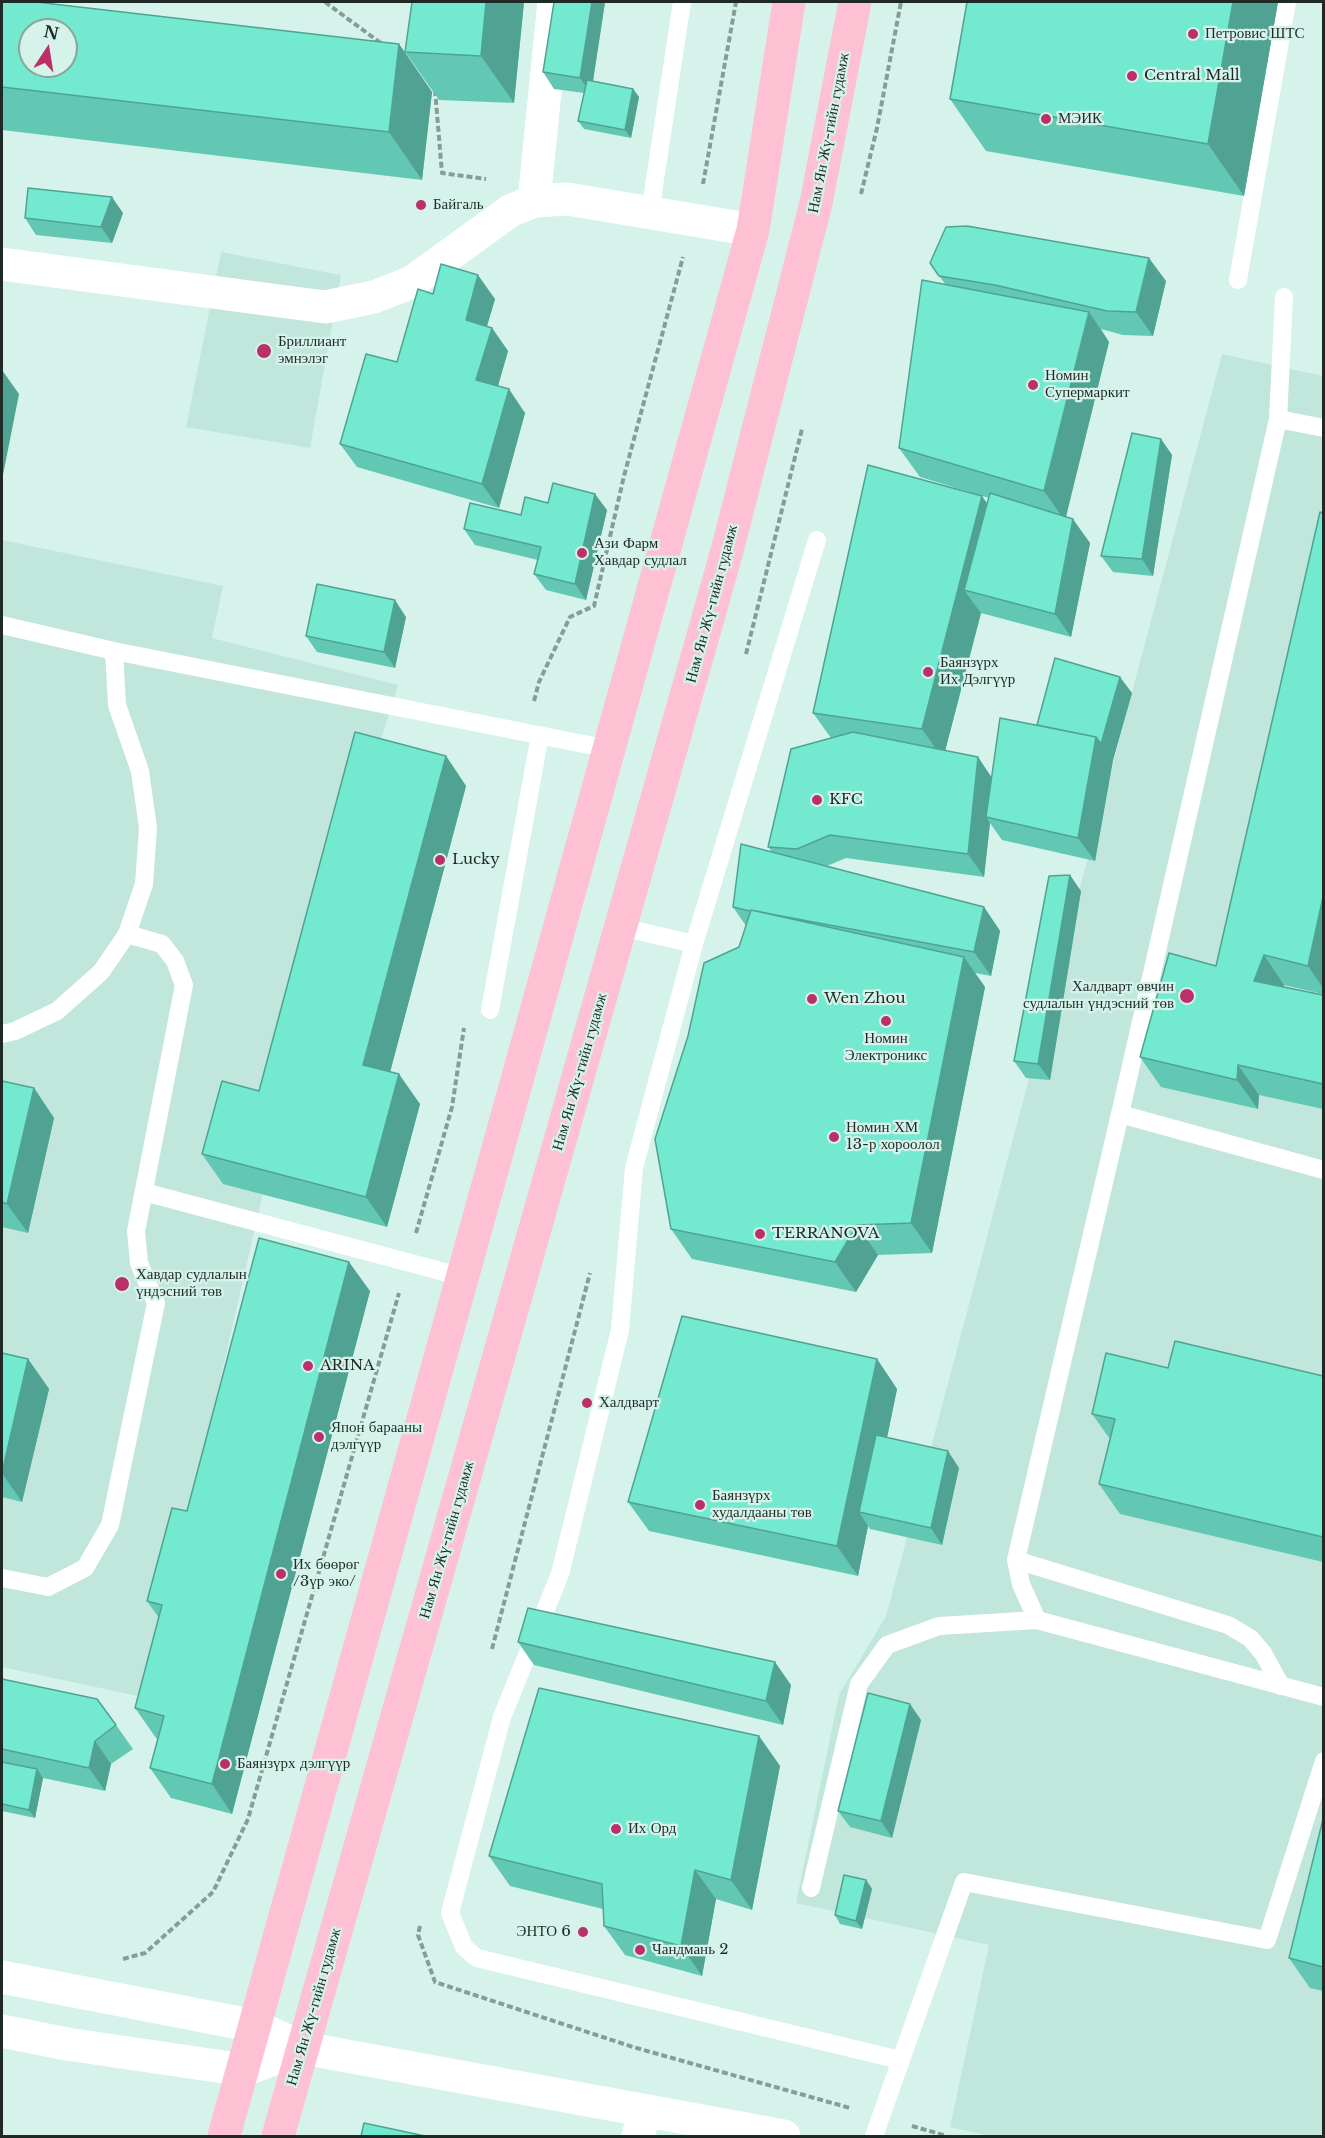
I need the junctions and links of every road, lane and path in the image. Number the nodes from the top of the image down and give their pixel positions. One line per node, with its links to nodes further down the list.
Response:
1 (325, 2): 8 (path)
2 (554, 2): 10 (street)
3 (682, 2): 11 (lane)
4 (736, 2): 12 (path)
5 (789, 2): 13 (main road)
6 (855, 2): 24 (main road, Нам Ян Жү-гийн гудамж)
7 (1287, 2): 15 (lane)
8 (389, 49)
9 (435, 82): 10 (path)
10 (535, 193): 11 (street); 14 (street)
11 (650, 212): 12 (street)
12 (693, 219): 13 (street); 22 (path)
13 (753, 230): 23 (main road)
14 (2, 264)
15 (1238, 280)
16 (1284, 297): 17 (lane)
17 (1278, 418): 18 (lane); 30 (lane)
18 (1323, 428)
19 (817, 540): 26 (lane)
20 (2, 625): 21 (lane)
21 (114, 651): 22 (lane); 25 (lane)
22 (533, 734): 23 (lane); 27 (lane)
23 (609, 749): 34 (main road)
24 (621, 927): 26 (lane); 47 (main road, Нам Ян Жү-гийн гудамж)
25 (127, 934): 29 (lane); 32 (lane)
26 (694, 944): 48 (lane)
27 (490, 1010)
28 (465, 1025): 33 (path)
29 (2, 1034)
30 (1120, 1114): 31 (lane); 35 (lane)
31 (1323, 1170)
32 (144, 1192): 33 (lane); 36 (lane)
33 (407, 1264): 34 (lane); 43 (path)
34 (463, 1277): 45 (main road)
35 (1016, 1560): 37 (lane); 38 (lane)
36 (2, 1578)
37 (1037, 1620): 38 (lane); 41 (lane)
38 (1281, 1686): 39 (lane)
39 (1323, 1697)
40 (1323, 1761): 48 (lane)
41 (811, 1888)
42 (418, 1935): 50 (path)
43 (114, 1961)
44 (2, 1977): 45 (street)
45 (255, 2026): 47 (street); 49 (main road)
46 (2, 2031): 49 (street)
47 (303, 2048): 49 (street); 51 (street); 53 (main road, Нам Ян Жү-гийн гудамж)
48 (900, 2061): 50 (lane)
49 (244, 2070): 52 (main road)
50 (879, 2117): 55 (lane); 56 (path)
51 (642, 2124): 54 (street)
52 (224, 2136)
53 (278, 2136)
54 (784, 2136)
55 (874, 2136)
56 (947, 2136)

